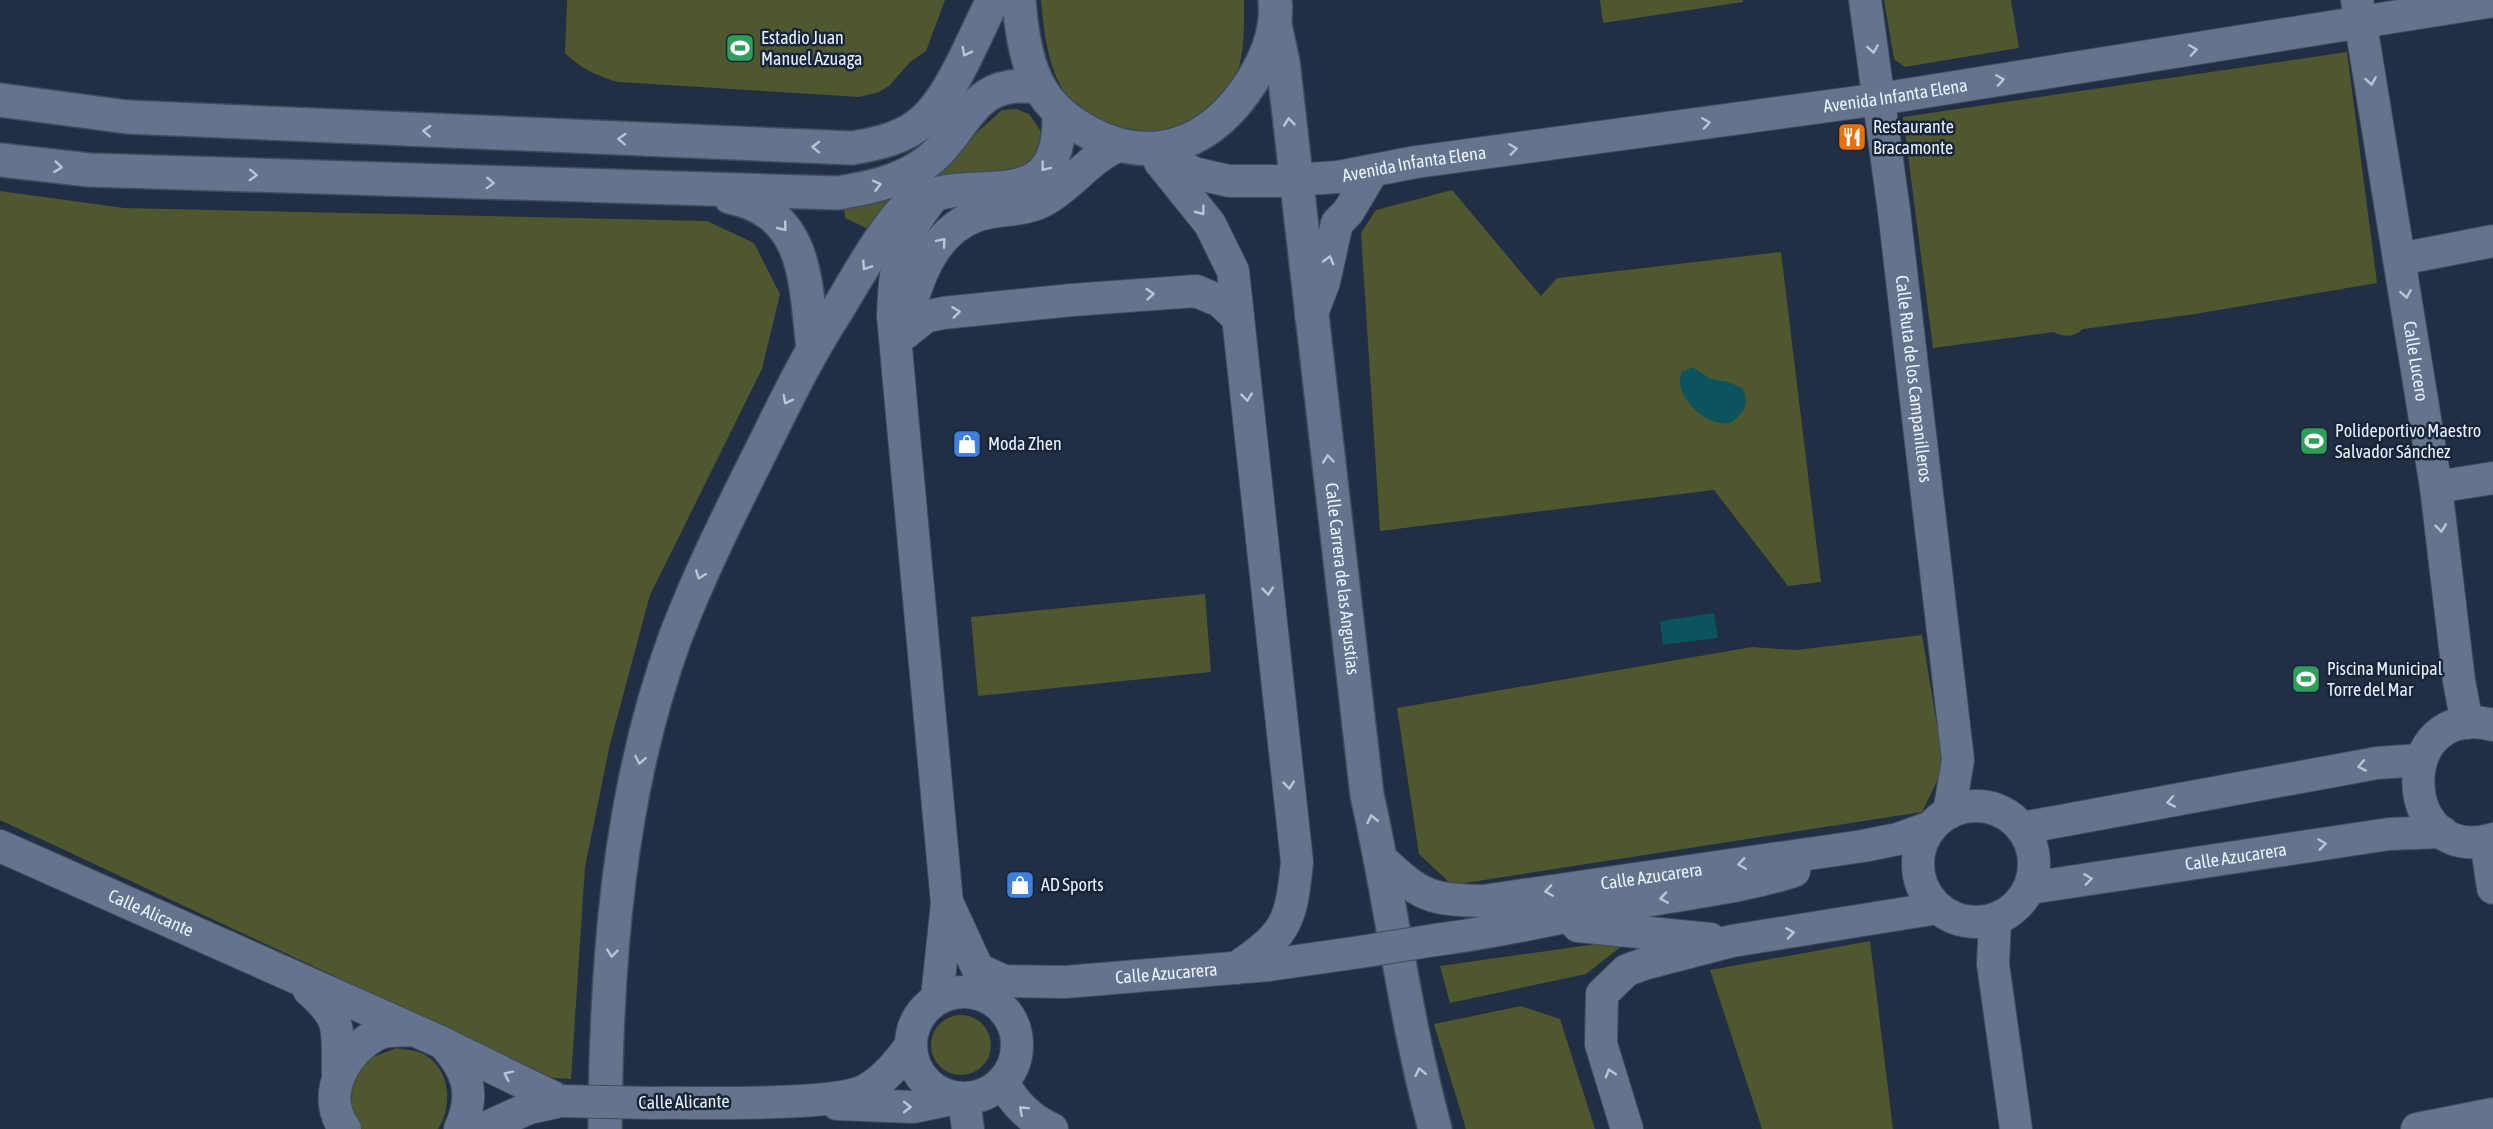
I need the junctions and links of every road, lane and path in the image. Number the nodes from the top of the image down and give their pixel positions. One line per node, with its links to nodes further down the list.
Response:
1 (993, 0): 10 (main road, one-way to 10)
2 (1019, 0): 8 (main road)
3 (1865, 0): 9 (street, Calle Ruta de los Campanilleros, one-way to 9)
4 (2493, 1): 5 (street); 7 (street, Avenida Infanta Elena)
5 (2493, 6)
6 (1275, 12): 12 (main road); 15 (main road, Calle Carrera de las Angustias, one-way to 6)
7 (2359, 12): 9 (street, Avenida Infanta Elena, one-way to 7); 19 (street, Calle Lucero, one-way to 19)
8 (1039, 87): 11 (main road); 16 (main road, one-way to 8)
9 (1880, 99): 14 (street, Avenida Infanta Elena, one-way to 9); 28 (street, Calle Ruta de los Campanilleros)
10 (0, 100)
11 (1059, 113): 12 (main road); 17 (main road, one-way to 17)
12 (1135, 148): 15 (street, Avenida Infanta Elena); 21 (street, one-way to 21); 22 (street, one-way to 12)
13 (0, 160): 16 (main road, one-way to 16)
14 (1372, 172): 15 (street, Avenida Infanta Elena); 20 (street, one-way to 14)
15 (1295, 180): 20 (main road, Calle Carrera de las Angustias)
16 (693, 189): 23 (main road, one-way to 23)
17 (933, 196): 23 (main road, one-way to 23); 24 (street)
18 (2493, 241): 19 (street)
19 (2400, 259): 26 (street, Calle Lucero, one-way to 26)
20 (1311, 316): 37 (main road, Calle Carrera de las Angustias, one-way to 20)
21 (1238, 318): 22 (street, one-way to 21); 46 (street, one-way to 46)
22 (904, 334): 24 (street)
23 (813, 348): 64 (main road, one-way to 64)
24 (897, 368): 40 (street)
25 (2493, 478): 26 (street)
26 (2436, 487): 27 (street, Calle Lucero, one-way to 27)
27 (2480, 724): 29 (street)
28 (1958, 760): 30 (street, Calle Ruta de los Campanilleros); 31 (street, Calle Ruta de los Campanilleros)
29 (2420, 760): 32 (street, one-way to 32); 33 (street)
30 (1981, 806): 31 (street); 32 (street)
31 (1940, 820): 36 (street, Calle Azucarera); 41 (street)
32 (2022, 828): 38 (street)
33 (2442, 832): 34 (street); 38 (street, Calle Azucarera, one-way to 33)
34 (2489, 840): 39 (street)
35 (0, 846): 47 (street, Calle Alicante)
36 (1863, 846): 37 (street, Calle Azucarera, one-way to 37); 43 (street, Calle Azucarera, one-way to 43)
37 (1381, 859): 67 (main road, Calle Carrera de las Angustias, one-way to 37)
38 (2030, 888): 42 (street)
39 (2493, 888)
40 (947, 903): 49 (street); 50 (street)
41 (1950, 914): 42 (street); 44 (street, one-way to 41); 45 (street)
42 (1995, 919): 45 (street)
43 (1541, 922): 44 (street); 46 (street, Calle Azucarera, bridge)
44 (1732, 941): 68 (street, one-way to 44)
45 (1993, 964): 69 (street)
46 (1236, 968): 48 (street, Calle Azucarera)
47 (300, 982): 52 (street, Calle Alicante); 58 (street, Calle Alicante)
48 (1065, 982): 49 (street, Calle Azucarera); 51 (street)
49 (986, 986): 50 (street); 51 (street)
50 (938, 998): 54 (street)
51 (1014, 1024): 55 (street)
52 (412, 1030): 53 (street, Calle Alicante); 58 (street)
53 (442, 1043): 59 (street, Calle Alicante, one-way to 53); 62 (street)
54 (910, 1045): 56 (street); 57 (street, Calle Alicante)
55 (1002, 1082): 56 (street); 66 (street, one-way to 55)
56 (961, 1098): 57 (street, Calle Alicante, one-way to 56); 65 (street)
57 (807, 1099): 59 (street, Calle Alicante, bridge)
58 (336, 1101): 61 (street, Calle Alicante)
59 (561, 1101): 63 (street, Calle Alicante)
60 (2493, 1114): 70 (street)
61 (345, 1129)
62 (460, 1129)
63 (483, 1129)
64 (605, 1129)
65 (968, 1129)
66 (1052, 1129)
67 (1435, 1129)
68 (1627, 1129)
69 (2016, 1129)
70 (2417, 1129)

